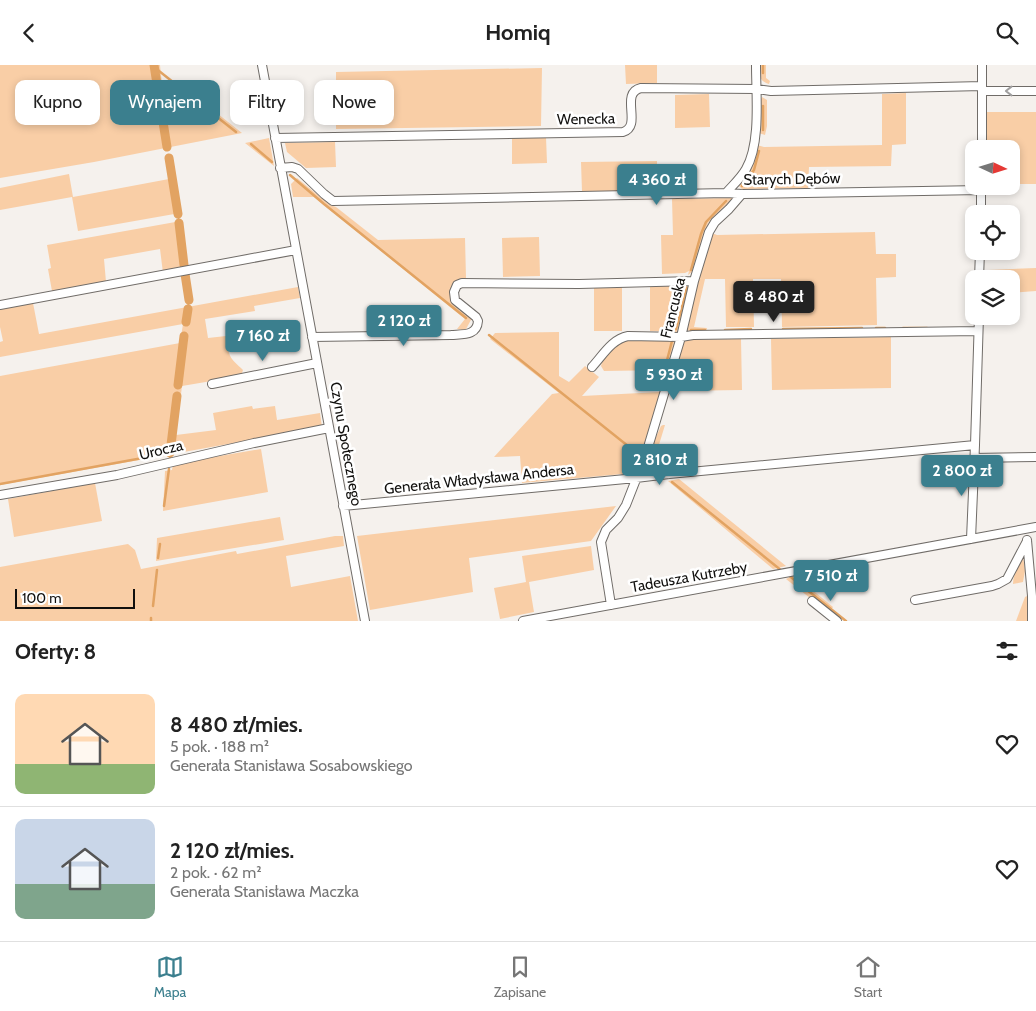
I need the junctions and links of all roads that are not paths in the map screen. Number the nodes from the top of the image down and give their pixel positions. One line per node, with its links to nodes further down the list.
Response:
1 (262, 65): 7 (street, Czynu Społecznego)
2 (756, 65): 5 (street)
3 (982, 65): 4 (street)
4 (982, 88): 5 (street, Wenecka); 6 (street, Wenecka, one-way to 4); 8 (street)
5 (756, 89): 7 (street, Wenecka); 11 (street)
6 (1036, 91)
7 (275, 138): 9 (street, Czynu Społecznego)
8 (982, 140)
9 (280, 167): 11 (street, Starych Dębów); 13 (street, Czynu Społecznego)
10 (965, 188): 12 (street, Starych Dębów)
11 (726, 193): 12 (street, Starych Dębów)
12 (742, 194): 14 (street, Francuska)
13 (296, 250): 15 (street); 18 (street, Czynu Społecznego)
14 (694, 281): 18 (street); 19 (street, Francuska)
15 (0, 305)
16 (978, 325): 17 (street)
17 (978, 331): 19 (street); 24 (street)
18 (312, 337): 20 (street, Czynu Społecznego)
19 (681, 337): 21 (street); 25 (street, Francuska)
20 (317, 363): 22 (street); 23 (street, Czynu Społecznego)
21 (592, 367)
22 (212, 384)
23 (329, 429): 30 (street, Urocza); 31 (street, Czynu Społecznego)
24 (975, 445): 27 (street); 28 (street, Generała Władysława Andersa)
25 (646, 454): 28 (street); 29 (street, Francuska)
26 (1036, 457): 27 (street)
27 (974, 458): 34 (street)
28 (670, 474): 29 (street, Generała Władysława Andersa)
29 (636, 478): 31 (street, Generała Władysława Andersa); 38 (street, Francuska)
30 (0, 495)
31 (343, 506): 39 (street, Czynu Społecznego)
32 (1036, 527): 33 (street, Tadeusza Kutrzeby)
33 (1026, 528): 34 (street, Tadeusza Kutrzeby); 35 (street)
34 (971, 539): 38 (street, Tadeusza Kutrzeby)
35 (1027, 541): 36 (street); 42 (street)
36 (915, 600)
37 (812, 601): 41 (street)
38 (611, 605): 40 (street, Tadeusza Kutrzeby)
39 (365, 621)
40 (523, 621)
41 (837, 621)
42 (1032, 621)

